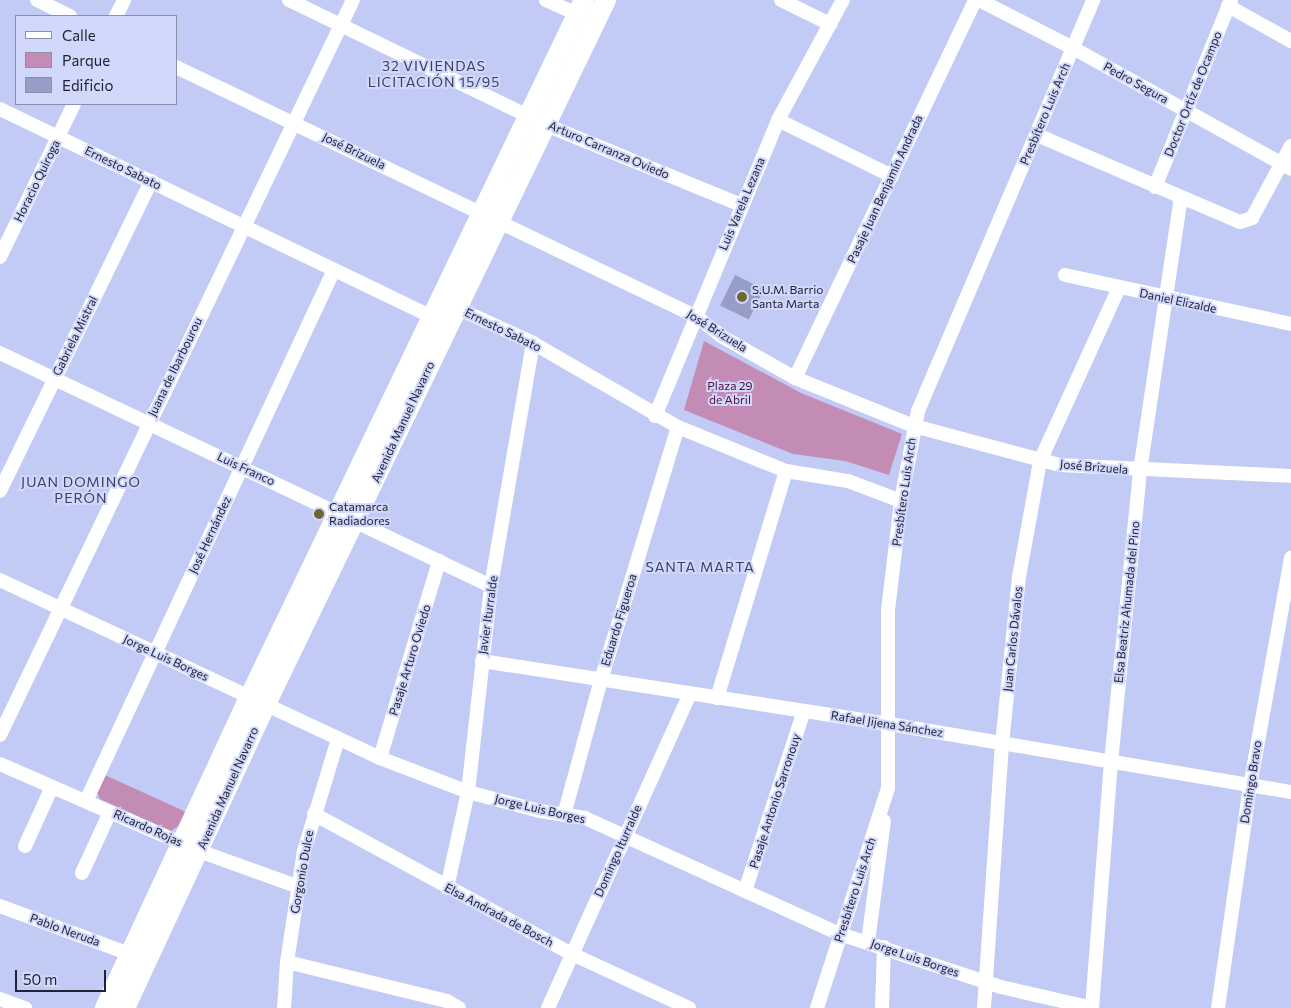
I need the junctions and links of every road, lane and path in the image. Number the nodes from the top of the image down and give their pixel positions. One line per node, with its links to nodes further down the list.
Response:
1 (37, 0): 13 (street)
2 (124, 0): 14 (street)
3 (289, 0): 16 (street, Arturo Carranza Oviedo)
4 (353, 0): 16 (street, Juana de Ibarbourou)
5 (546, 0): 12 (street)
6 (606, 0): 23 (main road, Avenida Manuel Navarro)
7 (781, 0): 15 (street)
8 (843, 0): 15 (street, Luis Varela Lezana)
9 (977, 0): 18 (street, Pedro Segura); 30 (street, Pasaje Juan Benjamín Andrada)
10 (1093, 0): 18 (street, Presbítero Luis Arch)
11 (1229, 3): 17 (street); 22 (street, Doctor Ortíz de Ocampo)
12 (580, 7): 23 (main road, Avenida Manuel Navarro)
13 (68, 15)
14 (116, 15)
15 (830, 24): 24 (street, Luis Varela Lezana)
16 (341, 25): 23 (street, Arturo Carranza Oviedo); 25 (street, Juana de Ibarbourou)
17 (1291, 41)
18 (1073, 48): 22 (street, Pedro Segura); 26 (street, Presbítero Luis Arch)
19 (178, 68): 25 (street, José Brizuela)
20 (74, 105): 27 (street, Horacio Quiroga)
21 (0, 109): 27 (street, Ernesto Sabato)
22 (1186, 111): 29 (street, Pedro Segura); 32 (street, Doctor Ortíz de Ocampo)
23 (538, 120): 34 (street, Arturo Carranza Oviedo); 35 (main road, Avenida Manuel Navarro)
24 (778, 120): 30 (street); 34 (street, Luis Varela Lezana)
25 (295, 123): 35 (street, José Brizuela); 36 (street, Juana de Ibarbourou)
26 (1036, 135): 32 (street); 52 (street, Presbítero Luis Arch)
27 (59, 137): 31 (street, Ernesto Sabato); 37 (street, Horacio Quiroga)
28 (1291, 146): 29 (street)
29 (1286, 166): 33 (street)
30 (892, 176): 48 (street, Pasaje Juan Benjamín Andrada)
31 (150, 181): 36 (street, Ernesto Sabato); 49 (street, Gabriela Mistral)
32 (1154, 187): 33 (street)
33 (1181, 198): 41 (street, Elsa Beatriz Ahumada del Pino)
34 (741, 205): 44 (street, Luis Varela Lezana)
35 (491, 217): 42 (main road, Avenida Manuel Navarro); 43 (main road, Avenida Manuel Navarro); 44 (street, José Brizuela)
36 (244, 226): 38 (street, Ernesto Sabato); 51 (street, Juana de Ibarbourou)
37 (0, 257)
38 (334, 270): 43 (street, Ernesto Sabato); 55 (street, José Hernández)
39 (1065, 275): 40 (street, Daniel Elizalde)
40 (1119, 288): 41 (street, Daniel Elizalde); 54 (street, Juan Carlos Dávalos)
41 (1165, 298): 45 (street, Daniel Elizalde); 57 (street, Elsa Beatriz Ahumada del Pino)
42 (457, 308): 43 (street, Ernesto Sabato); 46 (street, Ernesto Sabato); 62 (main road, Avenida Manuel Navarro)
43 (431, 316): 61 (main road, Avenida Manuel Navarro)
44 (696, 317): 48 (street, José Brizuela); 50 (street, Luis Varela Lezana)
45 (1291, 324)
46 (533, 343): 50 (street, Ernesto Sabato); 66 (street, Javier Iturralde)
47 (0, 353): 49 (street, Luis Franco)
48 (795, 378): 52 (street, José Brizuela)
49 (55, 379): 51 (street, Luis Franco); 59 (street, Gabriela Mistral)
50 (655, 416): 53 (street, Ernesto Sabato)
51 (148, 423): 55 (street, Luis Franco); 67 (street, Juana de Ibarbourou)
52 (914, 426): 54 (street, José Brizuela); 60 (street, Presbítero Luis Arch)
53 (678, 427): 56 (street, Ernesto Sabato); 70 (street, Eduardo Figueroa)
54 (1040, 461): 57 (street, José Brizuela); 78 (street, Juan Carlos Dávalos)
55 (242, 467): 61 (street, Luis Franco); 68 (street, José Hernández)
56 (786, 471): 60 (street, Ernesto Sabato); 72 (street)
57 (1140, 471): 58 (street, José Brizuela); 80 (street, Elsa Beatriz Ahumada del Pino)
58 (1291, 476)
59 (0, 492)
60 (901, 502): 75 (street, Presbítero Luis Arch)
61 (338, 512): 62 (street, Luis Franco); 73 (main road, Avenida Manuel Navarro)
62 (356, 521): 64 (street, Luis Franco); 73 (main road, Avenida Manuel Navarro)
63 (1291, 558): 82 (street, Domingo Bravo)
64 (439, 561): 66 (street, Luis Franco); 79 (street, Pasaje Arturo Oviedo)
65 (0, 580): 67 (street, Jorge Luis Borges)
66 (491, 586): 69 (street, Javier Iturralde)
67 (59, 608): 68 (street, Jorge Luis Borges); 76 (street, Juana de Ibarbourou)
68 (155, 653): 73 (street, Jorge Luis Borges); 87 (street, José Hernández)
69 (482, 661): 70 (street, Rafael Jijena Sánchez); 85 (street, Javier Iturralde)
70 (600, 680): 71 (street, Rafael Jijena Sánchez); 90 (street, Eduardo Figueroa)
71 (690, 694): 72 (street, Rafael Jijena Sánchez); 91 (street, Domingo Iturralde)
72 (717, 698): 74 (street, Rafael Jijena Sánchez)
73 (257, 701): 77 (street, Jorge Luis Borges); 93 (main road, Avenida Manuel Navarro)
74 (804, 711): 75 (street, Rafael Jijena Sánchez); 97 (street, Pasaje Antonio Sarronouy)
75 (889, 724): 78 (street, Rafael Jijena Sánchez); 84 (street, Presbítero Luis Arch)
76 (0, 735)
77 (338, 739): 79 (street, Jorge Luis Borges); 89 (street, Gorgonio Dulce)
78 (1002, 744): 80 (street, Rafael Jijena Sánchez); 105 (street, Juan Carlos Dávalos)
79 (380, 758): 85 (street, Jorge Luis Borges)
80 (1110, 762): 82 (street, Rafael Jijena Sánchez); 117 (street, Elsa Beatriz Ahumada del Pino)
81 (0, 764): 83 (street, Ricardo Rojas)
82 (1250, 786): 86 (street, Rafael Jijena Sánchez); 118 (street, Domingo Bravo)
83 (52, 787): 87 (street, Ricardo Rojas); 92 (street)
84 (888, 788): 99 (street, Presbítero Luis Arch); 100 (street)
85 (468, 792): 90 (street, Jorge Luis Borges); 96 (street, Javier Iturralde)
86 (1291, 792)
87 (86, 801): 88 (street, Ricardo Rojas)
88 (110, 812): 93 (street, Ricardo Rojas); 94 (street)
89 (314, 814): 95 (street, Gorgonio Dulce); 96 (street, Elsa Andrada de Bosch)
90 (564, 815): 91 (street, Jorge Luis Borges)
91 (624, 835): 97 (street, Jorge Luis Borges); 103 (street, Domingo Iturralde)
92 (25, 846)
93 (190, 847): 95 (street, Ricardo Rojas); 102 (main road, Avenida Manuel Navarro); 109 (main road, Avenida Manuel Navarro)
94 (82, 873)
95 (298, 887): 104 (street, Gorgonio Dulce)
96 (447, 888): 103 (street, Elsa Andrada de Bosch)
97 (745, 891): 99 (street, Jorge Luis Borges)
98 (0, 906): 102 (street, Pablo Neruda)
99 (840, 934): 100 (street, Jorge Luis Borges); 114 (street, Presbítero Luis Arch)
100 (868, 942): 101 (street, Jorge Luis Borges)
101 (884, 947): 105 (street, Jorge Luis Borges); 115 (street)
102 (130, 954): 108 (main road, Avenida Manuel Navarro)
103 (572, 954): 112 (street, Domingo Iturralde); 113 (street, Elsa Andrada de Bosch)
104 (287, 962): 110 (street, Gorgonio Dulce); 111 (street)
105 (984, 981): 116 (street, Juan Carlos Dávalos); 117 (street, Jorge Luis Borges)
106 (0, 999): 107 (street)
107 (25, 1008)
108 (104, 1008)
109 (125, 1008)
110 (284, 1008)
111 (459, 1008)
112 (548, 1008)
113 (689, 1008)
114 (817, 1008)
115 (882, 1008)
116 (984, 1008)
117 (1092, 1008)
118 (1218, 1008)

